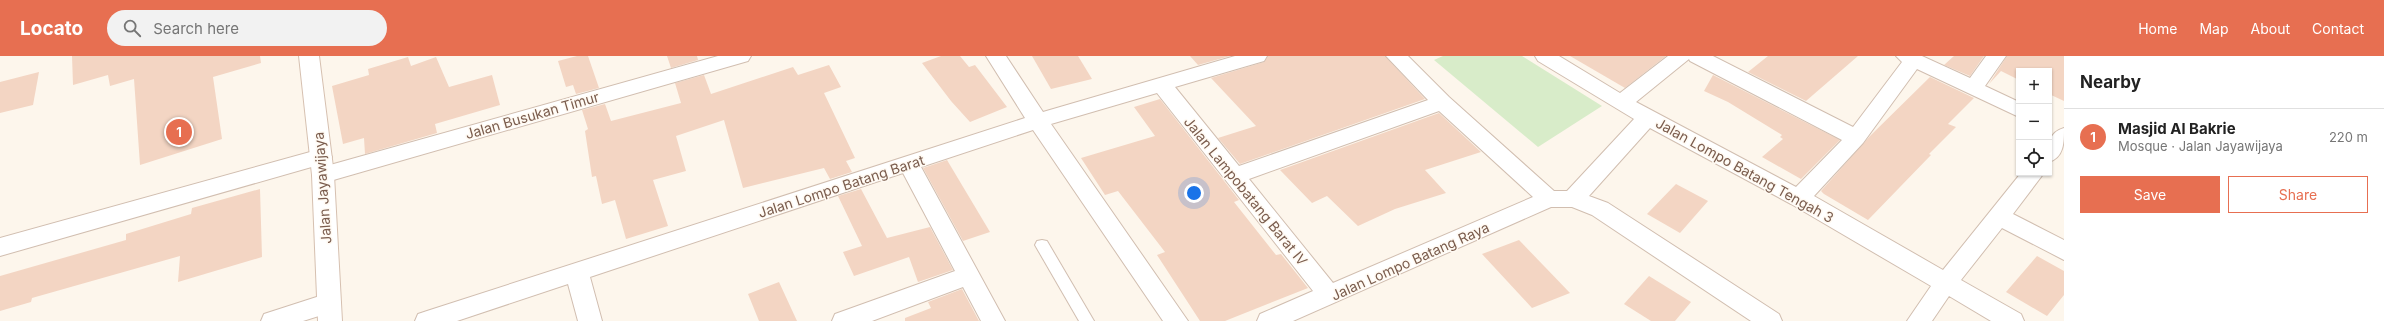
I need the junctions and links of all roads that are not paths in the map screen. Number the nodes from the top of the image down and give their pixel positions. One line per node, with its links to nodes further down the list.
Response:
1 (309, 56): 24 (street, Jalan Jayawijaya)
2 (741, 56): 24 (street, Jalan Busukan Timur)
3 (996, 56): 17 (street)
4 (1257, 56): 11 (street, Jalan Lompo Batang Barat)
5 (1396, 56): 13 (street)
6 (1545, 56): 14 (street, Jalan Lompo Batang Tengah 3)
7 (1681, 56): 14 (street)
8 (1697, 56): 21 (street)
9 (1996, 56): 12 (street)
10 (1910, 58): 12 (street); 21 (street)
11 (1163, 86): 17 (street, Jalan Lompo Batang Barat); 25 (street, Jalan Lampobatang Barat IV)
12 (1973, 88): 15 (street)
13 (1442, 102): 25 (street); 28 (street)
14 (1621, 103): 16 (street, Jalan Lompo Batang Tengah 3)
15 (2016, 109)
16 (1648, 118): 27 (street, Jalan Lompo Batang Tengah 3); 29 (street)
17 (1038, 122): 23 (street, Jalan Lompo Batang Barat); 45 (street)
18 (2052, 126): 19 (street)
19 (2064, 132)
20 (2064, 136): 22 (street)
21 (1856, 138): 27 (street)
22 (2052, 150)
23 (909, 164): 34 (street, Jalan Lompo Batang Barat); 35 (street)
24 (322, 166): 32 (street, Jalan Busukan Timur); 38 (street, Jalan Jayawijaya)
25 (1233, 176): 37 (street, Jalan Lampobatang Barat IV)
26 (2031, 176): 30 (street)
27 (1800, 198): 36 (street, Jalan Lompo Batang Tengah 3)
28 (1549, 199): 29 (street); 37 (street, Jalan Lompo Batang Raya)
29 (1573, 199): 47 (street)
30 (1998, 216): 33 (street); 36 (street)
31 (1042, 245): 44 (lane)
32 (0, 247)
33 (2064, 251)
34 (577, 273): 40 (street, Jalan Lompo Batang Barat); 41 (street)
35 (968, 276): 42 (street); 43 (street)
36 (1945, 284): 48 (street); 49 (street, Jalan Lompo Batang Tengah 3)
37 (1330, 296): 46 (street, Jalan Lompo Batang Raya)
38 (329, 312): 39 (street)
39 (273, 321)
40 (427, 321)
41 (590, 321)
42 (844, 321)
43 (993, 321)
44 (1087, 321)
45 (1176, 321)
46 (1269, 321)
47 (1770, 321)
48 (1919, 321)
49 (2012, 321)

